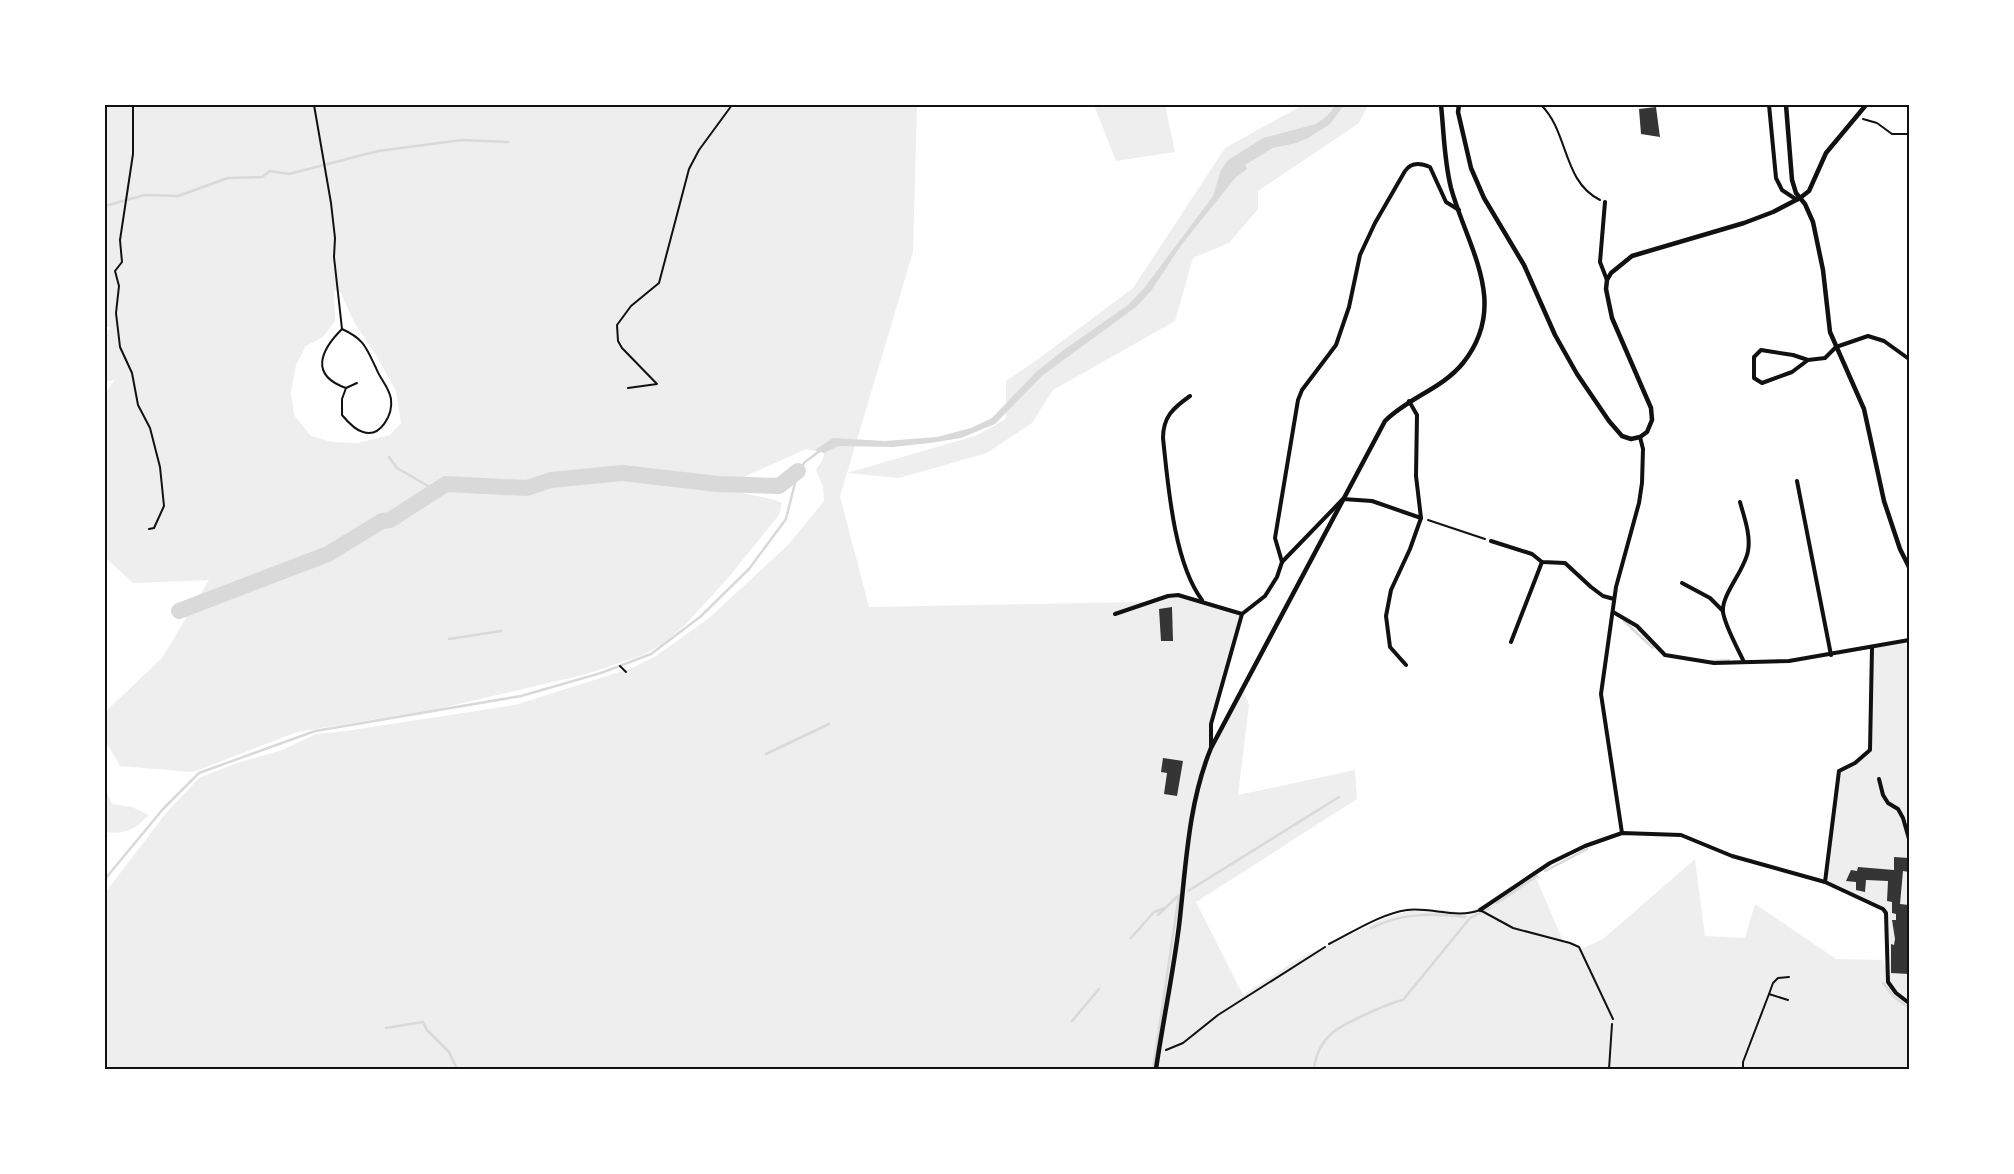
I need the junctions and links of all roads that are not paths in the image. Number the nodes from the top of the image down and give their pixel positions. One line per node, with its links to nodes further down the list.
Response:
1 (1441, 105): 8 (street)
2 (1459, 105): 15 (street)
3 (1769, 105): 6 (street)
4 (1786, 105): 6 (street)
5 (1866, 105): 6 (street)
6 (1798, 199): 9 (street); 10 (street)
7 (1605, 202): 9 (street)
8 (1459, 210): 14 (street); 21 (street)
9 (1607, 280): 15 (street)
10 (1836, 347): 11 (street); 12 (street); 23 (street)
11 (1909, 359)
12 (1808, 360): 12 (street)
13 (1190, 396): 26 (street)
14 (1408, 401): 17 (street); 19 (street)
15 (1640, 437): 25 (street)
16 (1797, 481): 34 (street)
17 (1343, 499): 19 (street); 21 (street); 37 (street)
18 (1740, 502): 28 (street)
19 (1421, 518): 36 (street)
20 (1491, 541): 22 (street)
21 (1282, 562): 30 (street)
22 (1542, 562): 25 (street); 32 (street)
23 (1909, 567)
24 (1682, 583): 28 (street)
25 (1614, 599): 27 (street)
26 (1202, 600): 29 (street); 30 (street)
27 (1613, 612): 35 (street); 39 (street)
28 (1723, 612): 35 (street)
29 (1115, 614)
30 (1242, 614): 37 (street)
31 (1909, 640): 33 (street)
32 (1512, 642)
33 (1872, 648): 34 (street); 41 (street)
34 (1831, 655): 35 (street)
35 (1744, 662)
36 (1406, 665)
37 (1211, 748): 46 (street)
38 (1879, 779): 40 (street)
39 (1622, 833): 41 (street); 42 (street)
40 (1909, 839)
41 (1825, 882): 44 (street)
42 (1480, 910): 43 (lane); 45 (lane)
43 (1329, 944)
44 (1909, 1003)
45 (1613, 1019)
46 (1156, 1069)

